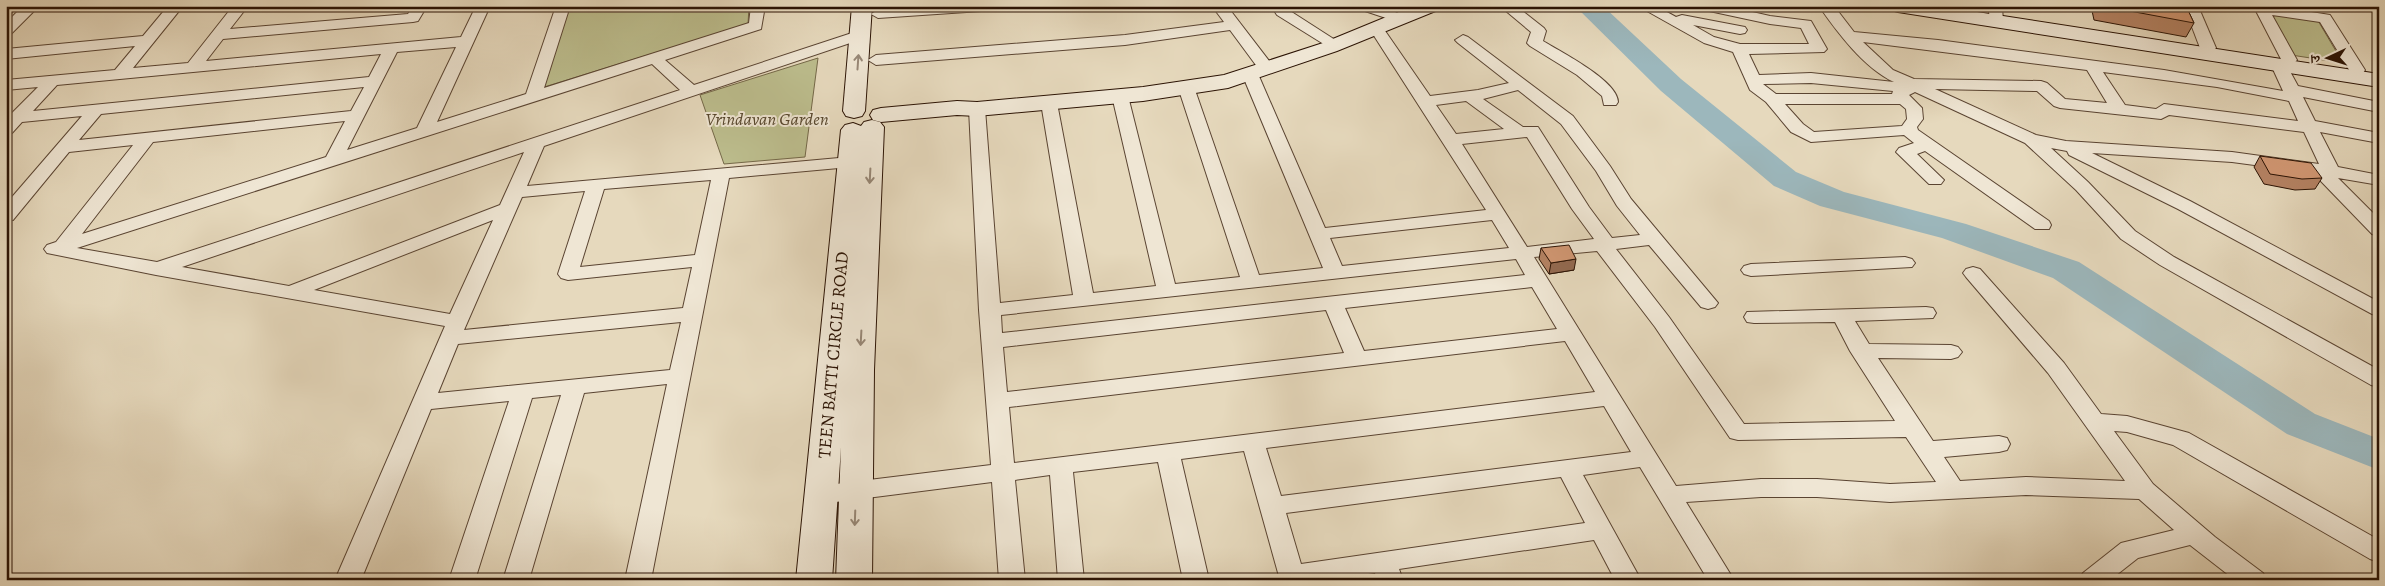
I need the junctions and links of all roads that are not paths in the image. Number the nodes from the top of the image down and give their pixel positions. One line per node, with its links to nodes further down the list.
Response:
1 (32, 6): 28 (street)
2 (176, 6): 32 (street)
3 (241, 6): 29 (street)
4 (420, 6): 29 (street)
5 (483, 6): 34 (street)
6 (563, 6): 61 (street)
7 (758, 6): 40 (street)
8 (991, 6): 9 (street); 21 (street)
9 (996, 6)
10 (1220, 6): 25 (street)
11 (1304, 6): 35 (street)
12 (1364, 6): 22 (street)
13 (1431, 6): 22 (street)
14 (1507, 6): 65 (street)
15 (1644, 6): 24 (street)
16 (1705, 6): 38 (street)
17 (1826, 6): 31 (street)
18 (1898, 6): 23 (street)
19 (1940, 6): 23 (street)
20 (2191, 6): 37 (street)
21 (873, 9): 30 (street); 41 (street)
22 (1406, 12): 26 (street)
23 (1996, 14): 37 (street); 42 (street)
24 (1663, 16): 27 (street); 38 (street)
25 (1234, 25): 41 (street); 46 (street)
26 (1376, 28): 35 (street); 64 (street)
27 (1740, 30)
28 (6, 31)
29 (218, 35): 44 (street)
30 (860, 35): 57 (street); 72 (street, one-way to 30)
31 (1849, 36): 43 (street); 56 (street)
32 (148, 40): 39 (street); 47 (street)
33 (1463, 40): 54 (street)
34 (467, 41): 36 (street); 76 (street)
35 (1336, 44): 46 (street)
36 (392, 48): 44 (street); 51 (street)
37 (2208, 48): 42 (street)
38 (1739, 49): 50 (street)
39 (6, 54)
40 (655, 59): 57 (street); 61 (street)
41 (876, 60): 72 (street)
42 (2285, 63): 45 (street); 45 (street); 52 (street); 58 (street)
43 (2092, 66): 58 (street); 69 (street)
44 (193, 67): 47 (street)
45 (2357, 70): 48 (street)
46 (1258, 71): 55 (street); 98 (street)
47 (120, 74): 49 (street)
48 (2379, 74)
49 (52, 80): 53 (street); 71 (street)
50 (1753, 80): 56 (street); 62 (street)
51 (375, 81): 67 (street); 70 (street)
52 (2379, 81)
53 (6, 85)
54 (1519, 85): 60 (street); 99 (street)
55 (1186, 87): 59 (street); 110 (street)
56 (1909, 90): 62 (street); 69 (street); 75 (street); 80 (street)
57 (691, 91): 82 (street)
58 (2292, 94): 66 (street); 73 (street)
59 (1120, 96): 63 (street); 111 (street)
60 (1469, 96): 64 (street); 77 (street)
61 (534, 97): 76 (street)
62 (1772, 99): 75 (street)
63 (1049, 102): 68 (street); 113 (street)
64 (1425, 102): 81 (street)
65 (1610, 102)
66 (2379, 107)
67 (96, 109): 71 (street); 85 (street)
68 (977, 109): 72 (street); 116 (street)
69 (2119, 110): 73 (street)
70 (357, 115): 78 (street); 86 (street)
71 (18, 117): 74 (street)
72 (869, 119): 87 (street, TEEN BATTI CIRCLE ROAD); 145 (street, one-way to 145)
73 (2309, 126): 79 (street); 88 (street)
74 (6, 130)
75 (1910, 130): 83 (street)
76 (424, 131): 86 (street)
77 (1519, 132): 81 (street); 100 (street)
78 (148, 137): 85 (street); 101 (street)
79 (2379, 138)
80 (2031, 139): 84 (street); 129 (street)
81 (1451, 140): 94 (street)
82 (537, 142): 93 (street); 105 (street)
83 (1928, 144): 90 (street); 96 (street)
84 (2066, 146): 88 (street); 117 (street)
85 (64, 147): 95 (street)
86 (333, 160): 101 (street)
87 (850, 162): 89 (street); 148 (street, TEEN BATTI CIRCLE ROAD)
88 (2325, 170): 91 (street); 97 (street)
89 (721, 174): 92 (street); 103 (street)
90 (1935, 180)
91 (2379, 180)
92 (596, 185): 93 (street); 103 (street)
93 (511, 200): 112 (street); 122 (street)
94 (1498, 214): 98 (street); 102 (street)
95 (6, 216)
96 (2042, 225)
97 (2379, 230)
98 (1318, 234): 107 (street)
99 (1652, 239): 100 (street); 115 (street)
100 (1604, 244): 102 (street); 136 (street)
101 (63, 246): 105 (street)
102 (1522, 253): 107 (street); 109 (street)
103 (703, 260): 119 (street)
104 (1906, 263): 106 (street)
105 (156, 269): 112 (street)
106 (1751, 270)
107 (1335, 273): 110 (street)
108 (1973, 273): 135 (street)
109 (1538, 280): 114 (street); 123 (street)
110 (1252, 282): 111 (street)
111 (1167, 291): 113 (street)
112 (290, 292): 122 (street)
113 (1084, 300): 116 (street)
114 (1333, 303): 124 (street); 127 (street)
115 (1708, 303)
116 (990, 310): 124 (street)
117 (2379, 310)
118 (1926, 313): 120 (street)
119 (692, 314): 122 (street); 128 (street)
120 (1841, 315): 121 (street); 125 (street)
121 (1754, 317)
122 (454, 330): 134 (street)
123 (1571, 334): 127 (street); 132 (street)
124 (992, 341): 133 (street)
125 (1861, 351): 126 (street); 136 (street)
126 (1951, 352)
127 (1357, 359): 133 (street)
128 (680, 376): 130 (street); 159 (street)
129 (2379, 380)
130 (575, 387): 131 (street); 158 (street)
131 (524, 392): 134 (street); 157 (street)
132 (1610, 398): 137 (street); 141 (street)
133 (997, 401): 144 (street)
134 (424, 402): 156 (street)
135 (2096, 420): 147 (street); 153 (street)
136 (1912, 429): 139 (street)
137 (1253, 442): 140 (street); 150 (street)
138 (1999, 444): 139 (street)
139 (1926, 450): 146 (street)
140 (1168, 452): 142 (street); 164 (street)
141 (1647, 458): 143 (street); 149 (street)
142 (1061, 465): 144 (street); 163 (street)
143 (1568, 468): 150 (street); 151 (street)
144 (1003, 472): 145 (street); 162 (street)
145 (856, 490): 148 (street); 161 (street, one-way to 161)
146 (1954, 490): 147 (street); 149 (street)
147 (2145, 490): 152 (street)
148 (820, 495): 160 (street, TEEN BATTI CIRCLE ROAD)
149 (1669, 495): 166 (street)
150 (1272, 506): 155 (street)
151 (1601, 530): 154 (street); 165 (street)
152 (2195, 534): 167 (street); 168 (street)
153 (2379, 552)
154 (1387, 571): 155 (street)
155 (1292, 577)
156 (348, 580)
157 (462, 580)
158 (516, 580)
159 (638, 580)
160 (814, 580)
161 (854, 580)
162 (1012, 580)
163 (1071, 580)
164 (1196, 580)
165 (1628, 580)
166 (1721, 580)
167 (2092, 580)
168 (2254, 580)

